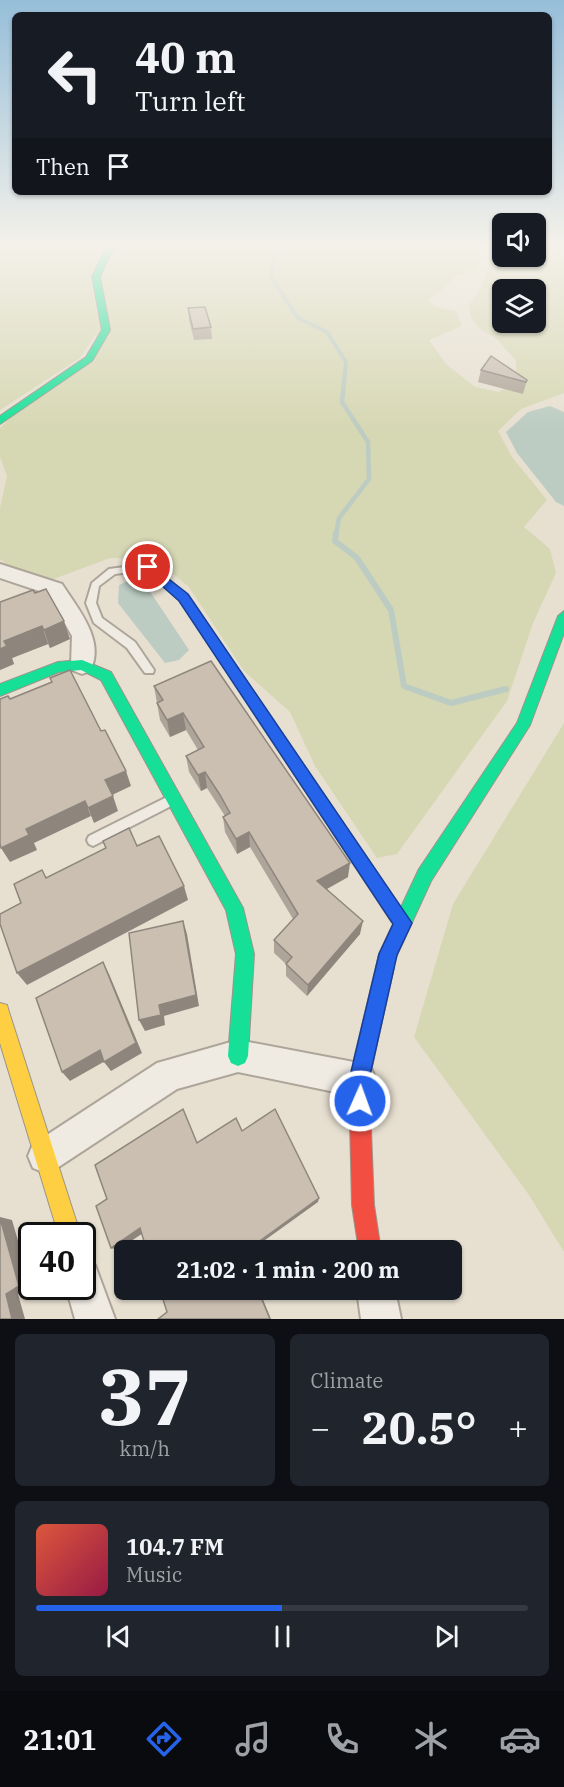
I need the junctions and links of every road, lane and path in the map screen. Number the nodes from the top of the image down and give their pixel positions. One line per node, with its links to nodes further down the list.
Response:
1 (102, 307): 2 (street)
2 (0, 422)
3 (0, 571): 5 (street)
4 (564, 616): 10 (street)
5 (82, 665): 7 (street); 8 (street)
6 (149, 670): 10 (lane)
7 (0, 690)
8 (174, 799): 9 (lane); 12 (street)
9 (93, 840)
10 (403, 923): 13 (street)
11 (0, 1012): 14 (street)
12 (238, 1056): 13 (street); 14 (street)
13 (359, 1080): 16 (street)
14 (45, 1156): 15 (street)
15 (66, 1222)
16 (368, 1240)
17 (89, 1300): 19 (street)
18 (378, 1300): 20 (street)
19 (95, 1319)
20 (381, 1319)

